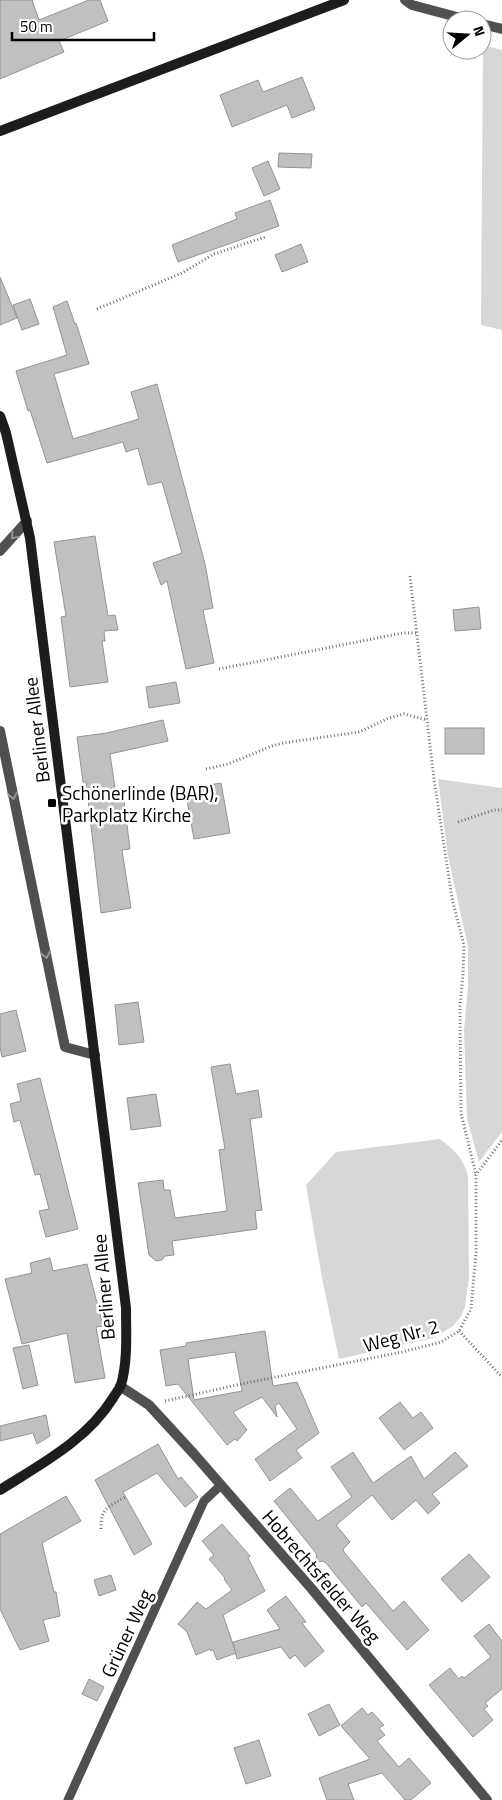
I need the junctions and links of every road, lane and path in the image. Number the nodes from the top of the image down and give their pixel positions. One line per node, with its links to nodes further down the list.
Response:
1 (344, 0): 4 (main road)
2 (405, 0): 3 (street)
3 (442, 13)
4 (0, 131)
5 (265, 237): 6 (path)
6 (97, 309)
7 (0, 416): 8 (main road, Berliner Allee)
8 (27, 521): 9 (street, one-way to 9); 18 (main road, Berliner Allee)
9 (0, 551)
10 (410, 576): 11 (path, Weg Nr. 2)
11 (417, 633): 12 (path); 13 (path, Weg Nr. 2)
12 (219, 669)
13 (427, 720): 15 (path); 20 (path, Weg Nr. 2)
14 (0, 731): 18 (street, Berliner Allee, one-way to 18)
15 (206, 769)
16 (502, 810): 17 (path)
17 (458, 822)
18 (95, 1055): 23 (main road, Berliner Allee)
19 (502, 1140): 20 (path)
20 (476, 1175): 21 (path, Weg Nr. 2)
21 (458, 1332): 22 (path); 24 (path, Weg Nr. 2)
22 (502, 1377)
23 (120, 1386): 24 (street, Hobrechtsfelder Weg); 26 (main road, Berliner Allee)
24 (149, 1405): 25 (street, Hobrechtsfelder Weg)
25 (221, 1485): 29 (lane, Grüner Weg); 30 (street, Hobrechtsfelder Weg)
26 (0, 1490)
27 (125, 1497): 28 (path)
28 (101, 1529)
29 (68, 1800)
30 (487, 1800)

